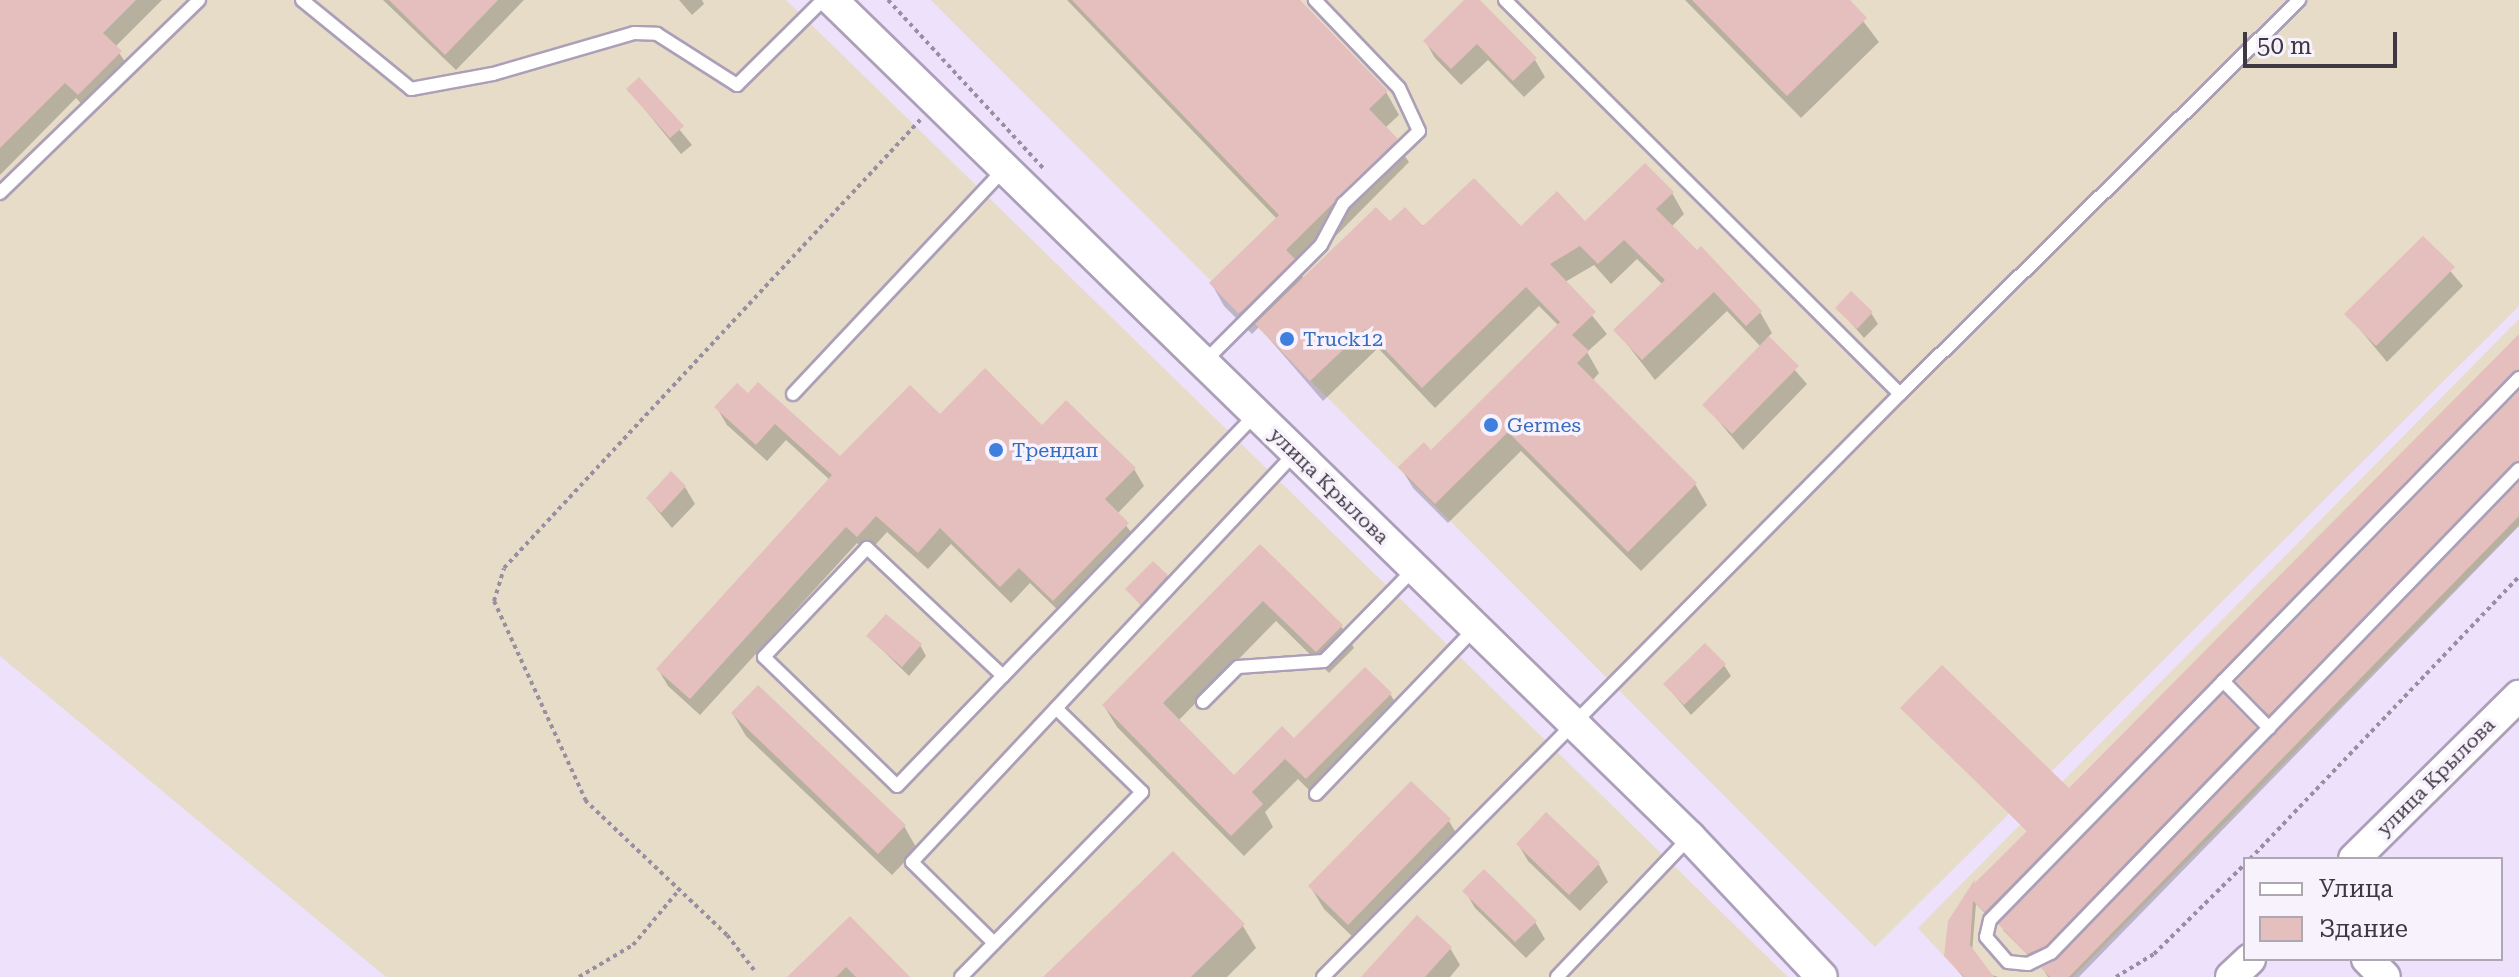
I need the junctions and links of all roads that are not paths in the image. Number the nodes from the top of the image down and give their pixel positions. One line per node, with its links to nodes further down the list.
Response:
1 (199, 0): 9 (lane)
2 (302, 0): 3 (lane)
3 (823, 0)
4 (832, 0): 8 (street, улица Крылова)
5 (1315, 0): 10 (lane)
6 (1505, 0): 13 (lane)
7 (2299, 0): 13 (lane)
8 (1004, 169): 10 (street, улица Крылова); 12 (lane)
9 (0, 193)
10 (1203, 363): 14 (street, улица Крылова)
11 (2519, 378): 20 (lane)
12 (793, 394)
13 (1900, 394): 24 (lane)
14 (1256, 414): 15 (street, улица Крылова); 19 (lane)
15 (1295, 453): 17 (street, улица Крылова); 23 (lane)
16 (2519, 469): 25 (lane)
17 (1414, 569): 18 (street, улица Крылова); 22 (lane)
18 (1475, 628): 24 (street, улица Крылова); 26 (lane)
19 (1003, 676): 19 (lane)
20 (2223, 681): 25 (lane); 25 (lane)
21 (2519, 696): 28 (street, улица Крылова)
22 (1203, 702)
23 (1056, 708): 29 (lane); 29 (lane)
24 (1572, 723): 27 (street, улица Крылова); 33 (lane)
25 (2269, 728)
26 (1316, 794)
27 (1690, 837): 34 (lane); 35 (street, улица Крылова)
28 (2356, 857)
29 (994, 943): 32 (lane)
30 (2248, 961): 36 (street)
31 (2369, 961): 37 (street)
32 (961, 977)
33 (1323, 977)
34 (1557, 977)
35 (1822, 977)
36 (2231, 977)
37 (2385, 977)

